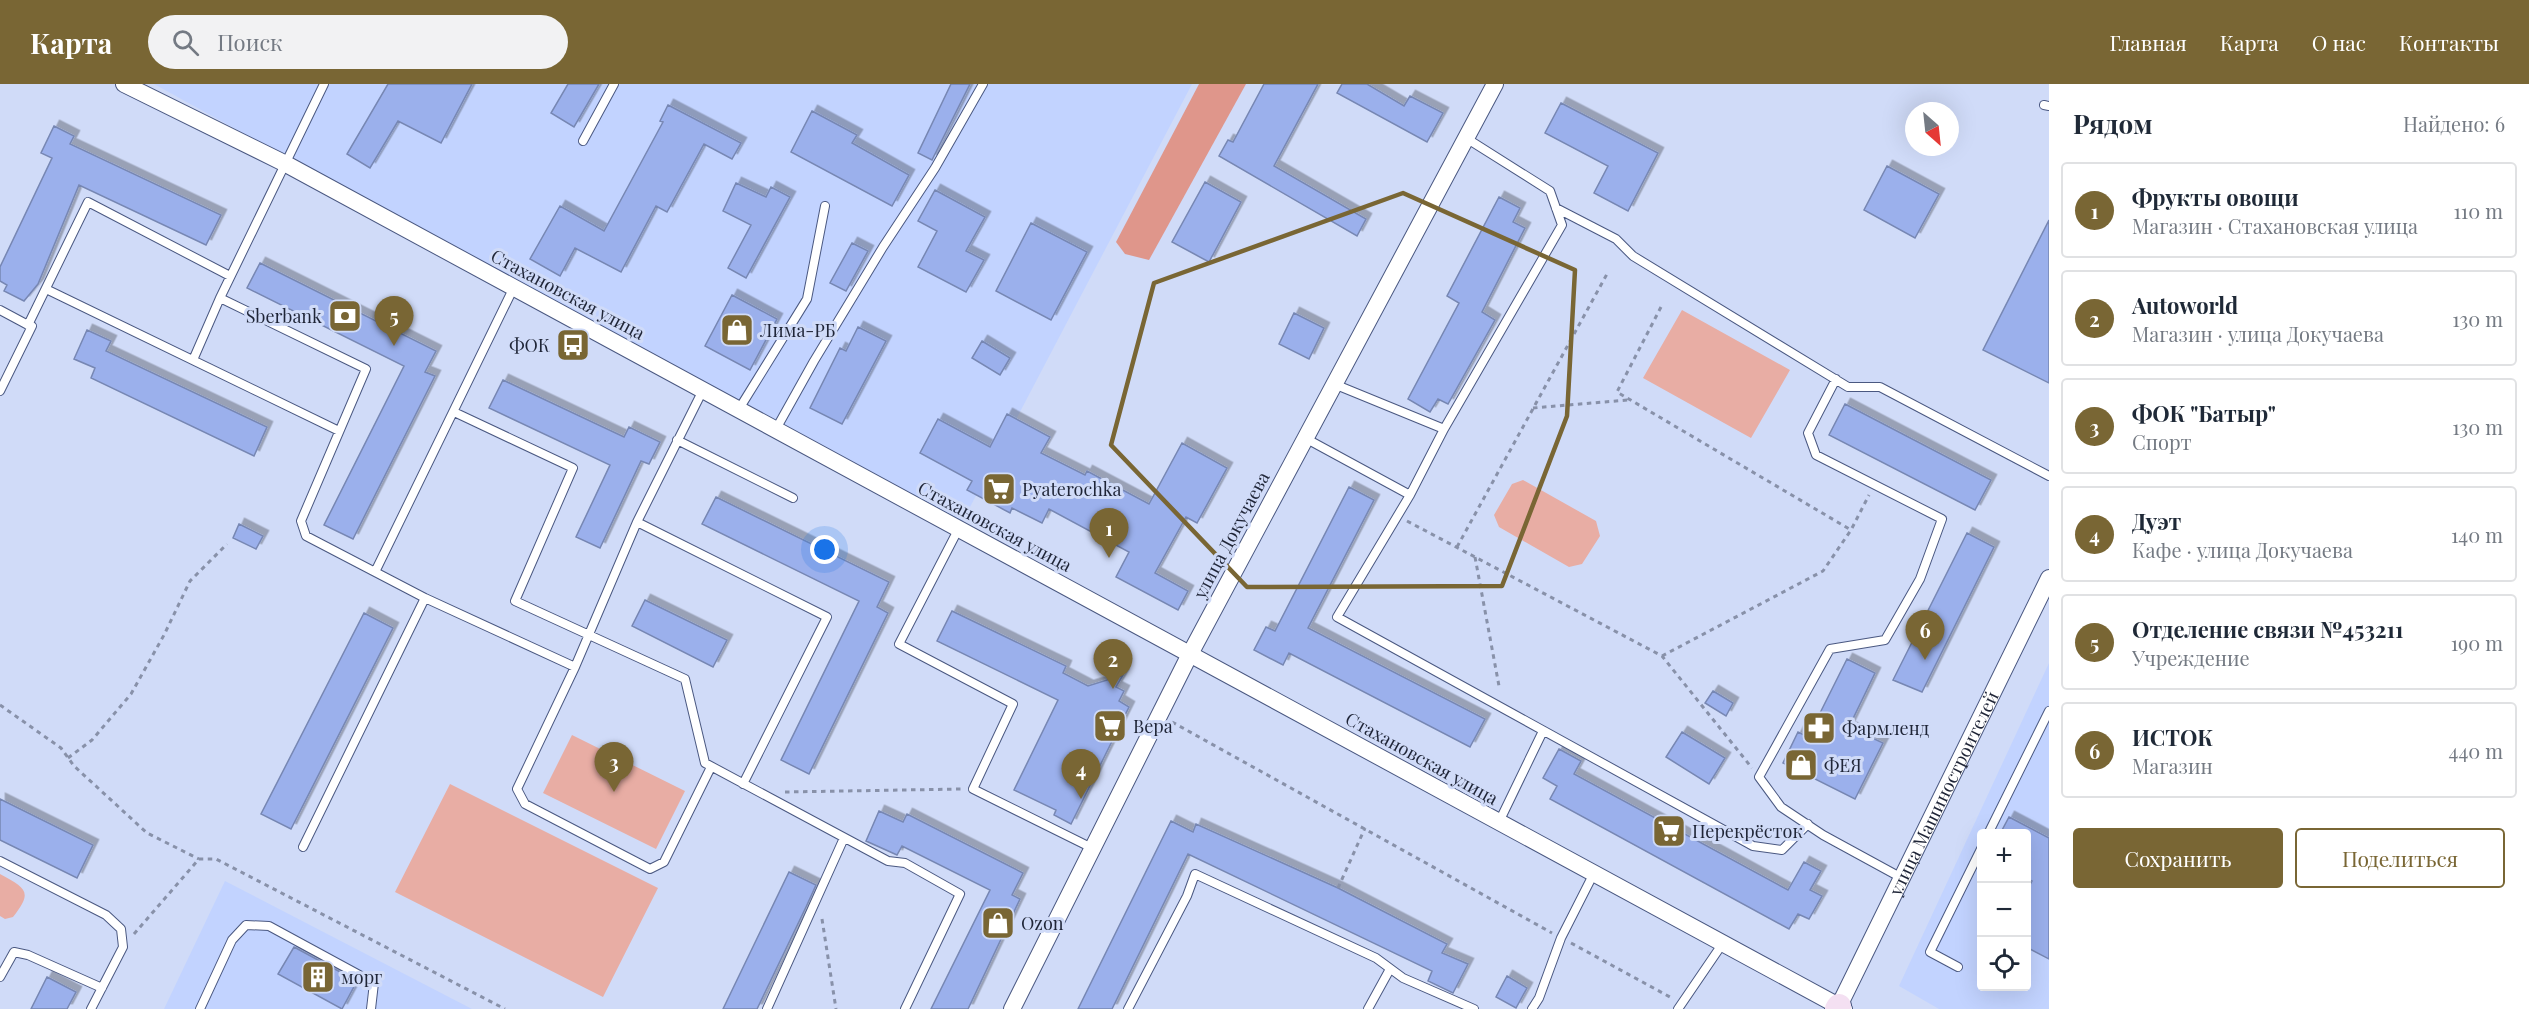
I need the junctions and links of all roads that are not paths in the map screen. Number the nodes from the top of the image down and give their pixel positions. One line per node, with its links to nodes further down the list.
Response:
1 (124, 84): 8 (street, Стахановская улица)
2 (324, 84): 8 (lane)
3 (614, 84): 7 (lane)
4 (983, 84): 24 (lane)
5 (1495, 84): 6 (street, улица Докучаева)
6 (1466, 138): 10 (lane); 19 (street, улица Докучаева)
7 (583, 141)
8 (286, 164): 11 (lane); 12 (street, Стахановская улица)
9 (825, 206): 22 (lane)
10 (1556, 208): 18 (lane); 25 (lane)
11 (231, 276): 13 (lane); 14 (lane)
12 (514, 287): 20 (street, Стахановская улица); 23 (lane)
13 (46, 289): 16 (lane); 17 (lane)
14 (220, 298): 17 (lane); 26 (lane)
15 (0, 310): 16 (lane)
16 (28, 325): 21 (lane)
17 (193, 360): 26 (lane)
18 (1836, 380): 29 (lane); 45 (lane)
19 (1334, 384): 25 (lane); 27 (street, улица Докучаева)
20 (703, 390): 22 (street, Стахановская улица); 28 (lane)
21 (0, 391)
22 (739, 409): 24 (street, Стахановская улица)
23 (453, 412): 34 (lane); 37 (lane)
24 (776, 429): 33 (street, Стахановская улица)
25 (1444, 429): 30 (lane)
26 (339, 431): 34 (lane)
27 (1305, 438): 30 (lane); 38 (street, улица Докучаева)
28 (678, 440): 31 (lane); 32 (lane)
29 (2049, 476)
30 (1410, 495): 41 (lane)
31 (793, 498)
32 (637, 522): 37 (lane); 43 (lane)
33 (958, 528): 38 (street, Стахановская улица); 49 (lane)
34 (375, 572): 36 (lane)
35 (2049, 578): 53 (street, улица Машиностроителей)
36 (424, 598): 39 (lane); 48 (lane)
37 (588, 635): 39 (lane); 42 (lane)
38 (1190, 654): 44 (street, Стахановская улица); 49 (street, улица Докучаева)
39 (575, 667): 42 (lane)
40 (2049, 711): 46 (lane)
41 (1543, 731): 44 (lane); 45 (lane)
42 (711, 767): 43 (lane)
43 (743, 784): 47 (lane)
44 (1499, 822): 52 (street, Стахановская улица)
45 (1808, 824): 53 (lane)
46 (1990, 829)
47 (844, 838): 64 (lane); 65 (lane)
48 (303, 847)
49 (1094, 849): 66 (street, улица Докучаева)
50 (1977, 857): 55 (lane)
51 (0, 861): 58 (lane)
52 (1594, 873): 54 (street, Стахановская улица); 70 (lane)
53 (1900, 877): 60 (street, улица Машиностроителей)
54 (1723, 943): 59 (lane); 60 (street, Стахановская улица)
55 (1958, 967)
56 (1390, 969): 67 (lane); 68 (lane); 69 (lane)
57 (0, 977): 58 (lane)
58 (102, 988): 61 (lane)
59 (1680, 1006)
60 (1840, 1008)
61 (91, 1009)
62 (200, 1009): 63 (lane)
63 (371, 1009)
64 (767, 1009)
65 (905, 1009)
66 (1012, 1009)
67 (1128, 1009)
68 (1368, 1009)
69 (1474, 1009)
70 (1532, 1009)

